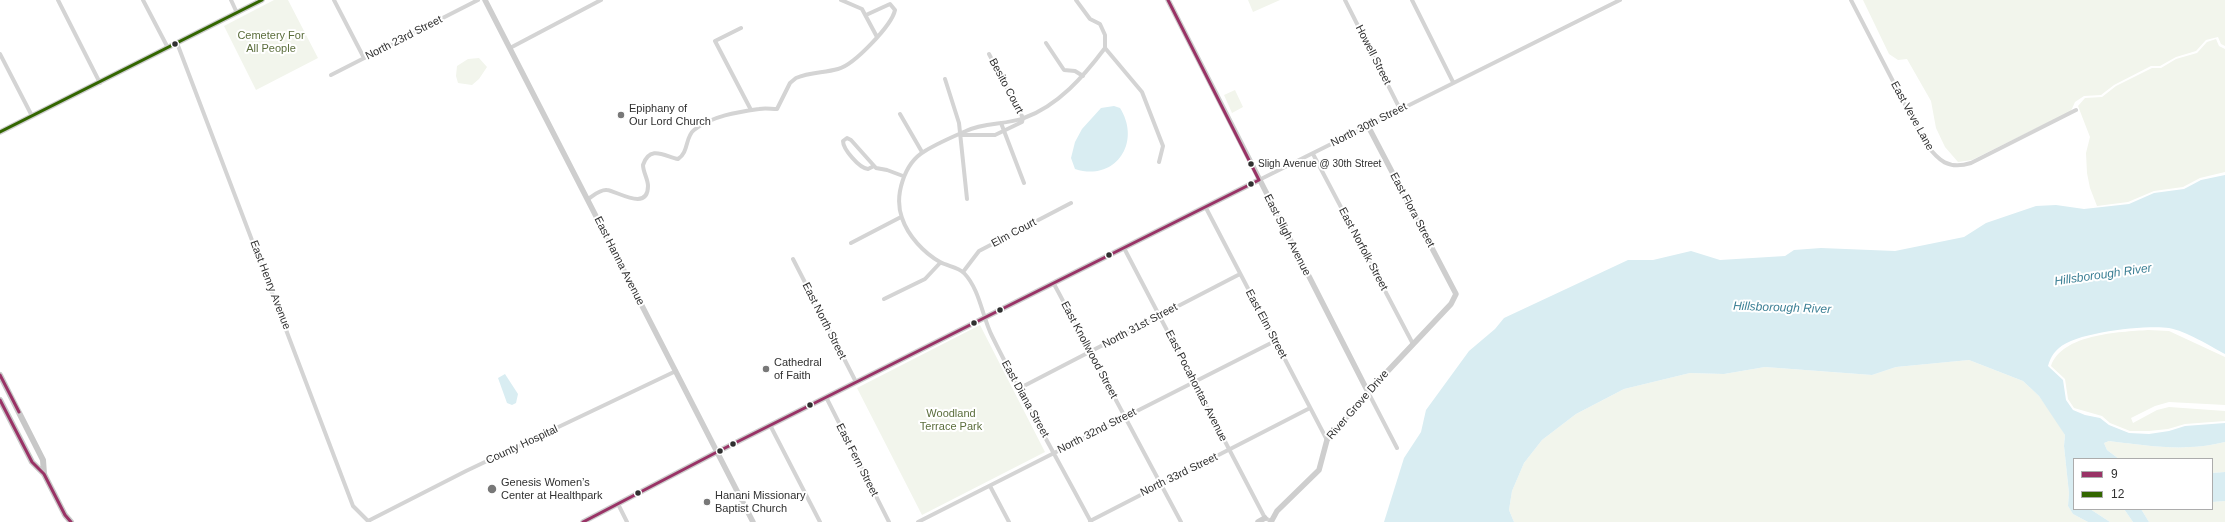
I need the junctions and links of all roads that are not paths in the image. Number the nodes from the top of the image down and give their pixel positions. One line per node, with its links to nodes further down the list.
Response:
1 (58, 0): 32 (street)
2 (144, 0): 22 (street)
3 (230, 0): 16 (street)
4 (262, 0): 16 (street)
5 (334, 0): 27 (street)
6 (478, 0): 27 (street, North 23rd Street)
7 (485, 0): 23 (street, East Hanna Avenue)
8 (601, 0): 23 (street)
9 (841, 0): 17 (street)
10 (1076, 0): 24 (street)
11 (1168, 0): 49 (street, East Sligh Avenue)
12 (1345, 0): 33 (street, Howell Street)
13 (1412, 0): 31 (street)
14 (1620, 0): 31 (street, North 30th Street)
15 (1851, 0): 35 (street, East Veve Lane)
16 (237, 13): 20 (street)
17 (866, 15): 19 (street); 19 (street)
18 (741, 28): 34 (street)
19 (877, 37): 34 (street)
20 (177, 43): 22 (street); 92 (street, East Henry Avenue)
21 (1046, 44): 29 (street)
22 (168, 48): 32 (street)
23 (510, 48): 51 (street, East Hanna Avenue)
24 (1105, 48): 29 (street); 46 (street)
25 (0, 54): 37 (street)
26 (989, 54): 38 (street, Besito Court)
27 (364, 58): 28 (street, North 23rd Street)
28 (331, 75)
29 (1083, 76): 38 (street)
30 (945, 79): 43 (street)
31 (1453, 82): 33 (street, North 30th Street)
32 (100, 83): 37 (street)
33 (1400, 109): 40 (street, North 30th Street)
34 (751, 110): 51 (street)
35 (2076, 110)
36 (900, 114): 44 (street)
37 (32, 116): 41 (street)
38 (1023, 118): 39 (street); 42 (street)
39 (1000, 123): 42 (street); 43 (street)
40 (1368, 126): 45 (street, North 30th Street); 63 (street, East Flora Street)
41 (0, 132)
42 (1004, 132): 43 (street); 50 (street)
43 (960, 135): 44 (street); 52 (street)
44 (922, 152): 48 (street)
45 (1313, 154): 49 (street, North 30th Street); 68 (street, East Norfolk Street)
46 (1159, 162)
47 (874, 166): 47 (street); 48 (street)
48 (903, 176): 55 (street)
49 (1259, 180): 54 (street, North 30th Street); 75 (street, East Sligh Avenue)
50 (1024, 183)
51 (588, 199): 70 (street, East Hanna Avenue)
52 (967, 199)
53 (1071, 203): 60 (street, Elm Court)
54 (1206, 208): 57 (street, North 30th Street); 61 (street, East Elm Street)
55 (901, 218): 56 (street); 59 (street)
56 (850, 243)
57 (1124, 248): 62 (street, North 30th Street); 65 (street, East Pocahontas Avenue)
58 (793, 259): 72 (street, East North Street)
59 (940, 263): 60 (street); 64 (street)
60 (963, 272): 66 (street, East Diana Street)
61 (1240, 274): 65 (street, North 31st Street); 67 (street, East Elm Street)
62 (1054, 284): 66 (street, North 30th Street); 69 (street, East Knollwood Street)
63 (1456, 294): 68 (street, River Grove Drive)
64 (884, 299)
65 (1159, 316): 69 (street, North 31st Street); 73 (street, East Pocahontas Avenue)
66 (985, 318): 72 (street, North 30th Street); 74 (street, East Diana Street)
67 (1275, 341): 73 (street, North 32nd Street); 78 (street, East Elm Street)
68 (1413, 344): 75 (street, River Grove Drive)
69 (1089, 352): 74 (street, North 31st Street); 79 (street, East Knollwood Street)
70 (676, 372): 84 (street, East Hanna Avenue); 92 (street, County Hospital)
71 (0, 375): 86 (main road)
72 (856, 382): 76 (street, North 30th Street)
73 (1194, 383): 79 (street, North 32nd Street); 83 (street, East Pocahontas Avenue)
74 (1018, 389): 85 (street, East Diana Street)
75 (1368, 392): 81 (street, River Grove Drive); 82 (street, East Sligh Avenue)
76 (826, 398): 80 (street, North 30th Street); 100 (street, East Fern Street)
77 (0, 400): 86 (main road)
78 (1310, 408): 81 (street, East Elm Street); 83 (street, North 33rd Street)
79 (1125, 417): 85 (street, North 32nd Street); 87 (street, East Knollwood Street)
80 (770, 425): 84 (street, North 30th Street); 99 (street)
81 (1327, 440): 91 (street, River Grove Drive)
82 (1397, 448)
83 (1229, 451): 87 (street, North 33rd Street); 91 (street, East Pocahontas Avenue)
84 (717, 452): 89 (street, North 30th Street); 98 (street, East Hanna Avenue)
85 (1055, 453): 88 (street, North 32nd Street); 94 (street, East Diana Street)
86 (44, 474): 90 (main road)
87 (1160, 484): 94 (street, North 33rd Street); 103 (street, East Knollwood Street)
88 (990, 486): 93 (street, North 32nd Street); 102 (street)
89 (618, 504): 96 (street, North 30th Street); 97 (street)
90 (66, 519): 95 (main road)
91 (1269, 520): 104 (street)
92 (369, 521)
93 (924, 521): 101 (street, North 32nd Street)
94 (1091, 521)
95 (71, 522)
96 (583, 522)
97 (627, 522)
98 (753, 522)
99 (820, 522)
100 (889, 522)
101 (918, 522)
102 (1009, 522)
103 (1181, 522)
104 (1258, 522)

